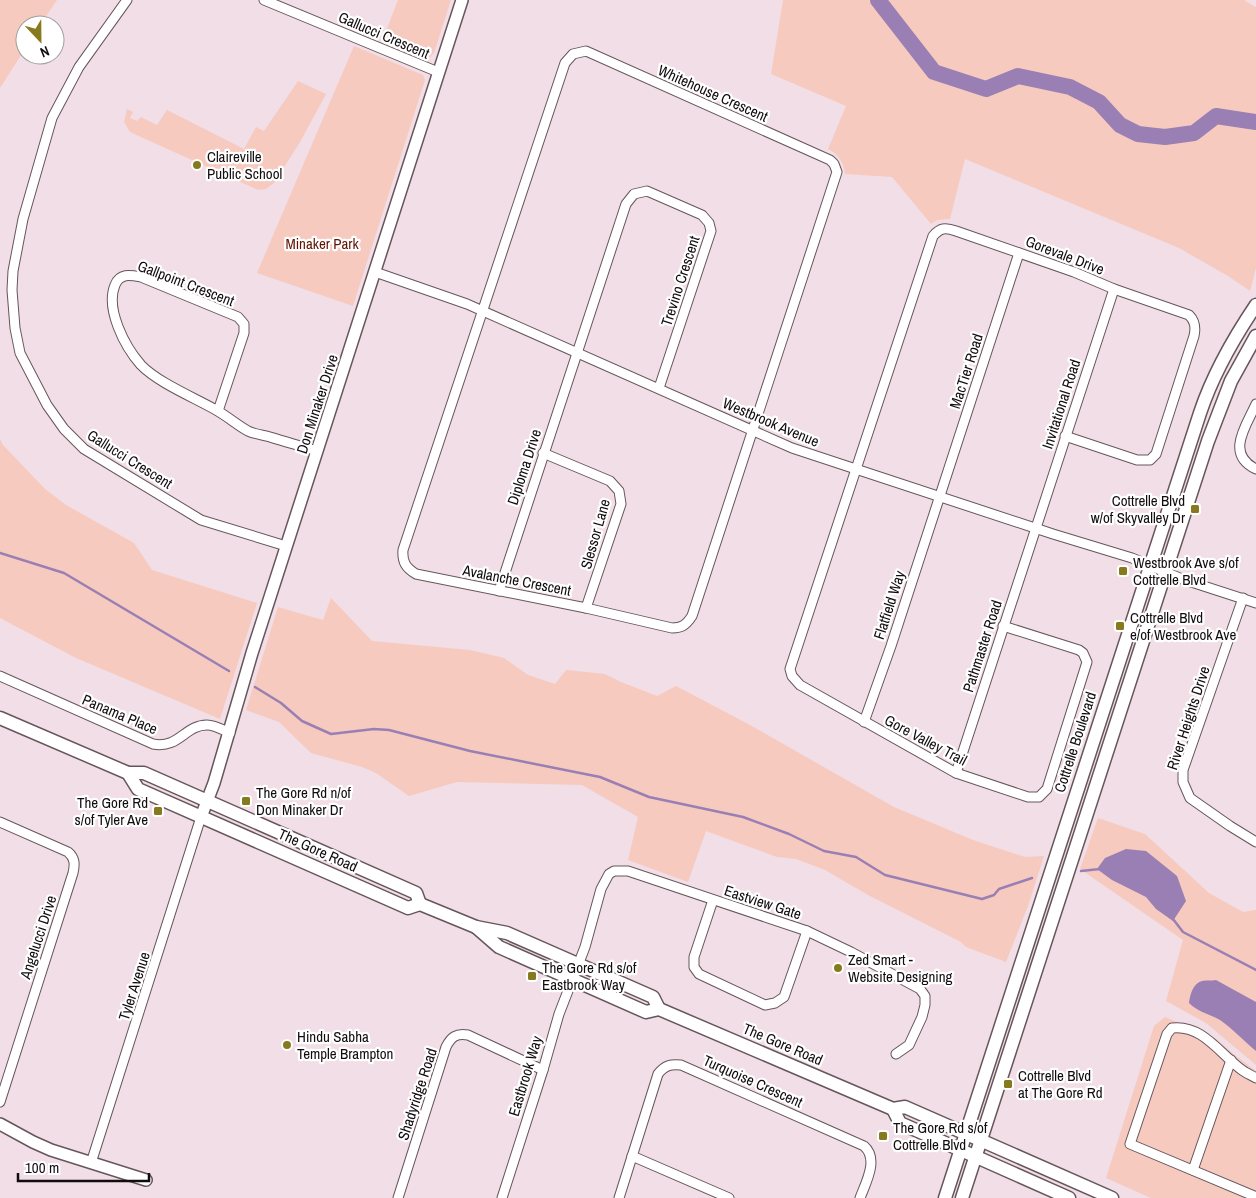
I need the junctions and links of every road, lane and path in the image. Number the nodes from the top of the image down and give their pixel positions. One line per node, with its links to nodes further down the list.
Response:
1 (127, 0): 23 (street, Gallucci Crescent)
2 (264, 0): 4 (street, Gallucci Crescent)
3 (462, 0): 4 (street, Don Minaker Drive)
4 (438, 72): 6 (street, Don Minaker Drive)
5 (1019, 253): 7 (street, Gorevale Drive); 20 (street, Gorevale Drive); 21 (street, MacTier Road)
6 (375, 272): 9 (street, Westbrook Avenue); 17 (street, Don Minaker Drive)
7 (1114, 289): 16 (street, Invitational Road); 16 (street, Gorevale Drive)
8 (1256, 305): 24 (main road, Cottrelle Boulevard)
9 (482, 311): 11 (street, Westbrook Avenue); 15 (street, Whitehouse Crescent); 26 (street, Avalanche Crescent)
10 (1256, 336): 25 (main road)
11 (577, 353): 12 (street, Westbrook Avenue); 12 (street, Trevino Crescent); 18 (street, Diploma Drive)
12 (659, 388): 15 (street, Westbrook Avenue)
13 (1256, 404): 19 (street)
14 (218, 411): 14 (street, Gallpoint Crescent); 17 (street, Gallpoint Crescent)
15 (753, 431): 20 (street, Westbrook Avenue); 29 (street, Avalanche Crescent)
16 (1065, 436): 22 (street, Invitational Road)
17 (317, 451): 23 (street, Don Minaker Drive)
18 (543, 453): 26 (street, Diploma Drive); 29 (street, Slessor Lane)
19 (1256, 468)
20 (855, 469): 21 (street, Westbrook Avenue); 33 (street, Gore Valley Trail)
21 (939, 497): 22 (street, Westbrook Avenue); 33 (street, Flatfield Way)
22 (1035, 528): 24 (street, Westbrook Avenue); 30 (street, Pathmaster Road)
23 (286, 546): 34 (street, Don Minaker Drive)
24 (1150, 565): 25 (street, Westbrook Avenue); 55 (main road, Cottrelle Boulevard)
25 (1165, 572): 27 (street, Westbrook Avenue); 56 (main road)
26 (499, 591): 29 (street, Avalanche Crescent)
27 (1243, 598): 28 (street, Westbrook Avenue); 40 (street, River Heights Drive)
28 (1256, 603)
29 (586, 608)
30 (1003, 626): 36 (street, Pathmaster Road); 36 (street, Gore Valley Trail)
31 (0, 676): 34 (street, Panama Place)
32 (0, 718): 35 (main road, The Gore Road)
33 (864, 722): 36 (street, Gore Valley Trail)
34 (230, 733): 37 (street, Don Minaker Drive)
35 (128, 773): 37 (main road, The Gore Road); 38 (main road, The Gore Road)
36 (956, 773)
37 (207, 801): 38 (street, Don Minaker Drive); 42 (main road, The Gore Road)
38 (201, 817): 42 (main road, The Gore Road); 60 (street, Tyler Avenue)
39 (0, 822): 52 (street, Angelucci Drive)
40 (1256, 842)
41 (713, 900): 44 (street, Eastview Gate); 44 (street); 45 (street, Eastview Gate)
42 (420, 904): 43 (main road, The Gore Road)
43 (476, 928): 45 (main road, The Gore Road); 46 (main road, The Gore Road)
44 (807, 931): 48 (street, Eastview Gate)
45 (578, 964): 46 (street, Eastbrook Way); 47 (main road, The Gore Road)
46 (571, 979): 47 (main road, The Gore Road); 50 (street, Eastbrook Way)
47 (660, 1009): 53 (main road, The Gore Road)
48 (896, 1054)
49 (1231, 1060): 51 (street); 61 (street); 61 (street)
50 (543, 1070): 64 (street, Shadyridge Road); 65 (street, Eastbrook Way)
51 (1256, 1078)
52 (0, 1102)
53 (893, 1109): 55 (main road, The Gore Road); 57 (main road, The Gore Road)
54 (0, 1124): 60 (street)
55 (965, 1134): 56 (main road, The Gore Road); 57 (main road, Cottrelle Boulevard)
56 (980, 1141): 59 (main road); 72 (main road, The Gore Road)
57 (960, 1150): 59 (main road, The Gore Road); 69 (main road, Cottrelle Boulevard)
58 (632, 1156): 66 (street, Turquoise Crescent); 67 (street); 68 (street, Turquoise Crescent)
59 (976, 1157): 70 (main road); 71 (main road, The Gore Road)
60 (92, 1163): 62 (street)
61 (1193, 1170): 63 (street)
62 (146, 1180)
63 (1255, 1195)
64 (398, 1198)
65 (502, 1198)
66 (619, 1198)
67 (729, 1198)
68 (860, 1198)
69 (945, 1198)
70 (962, 1198)
71 (1069, 1198)
72 (1112, 1198)

